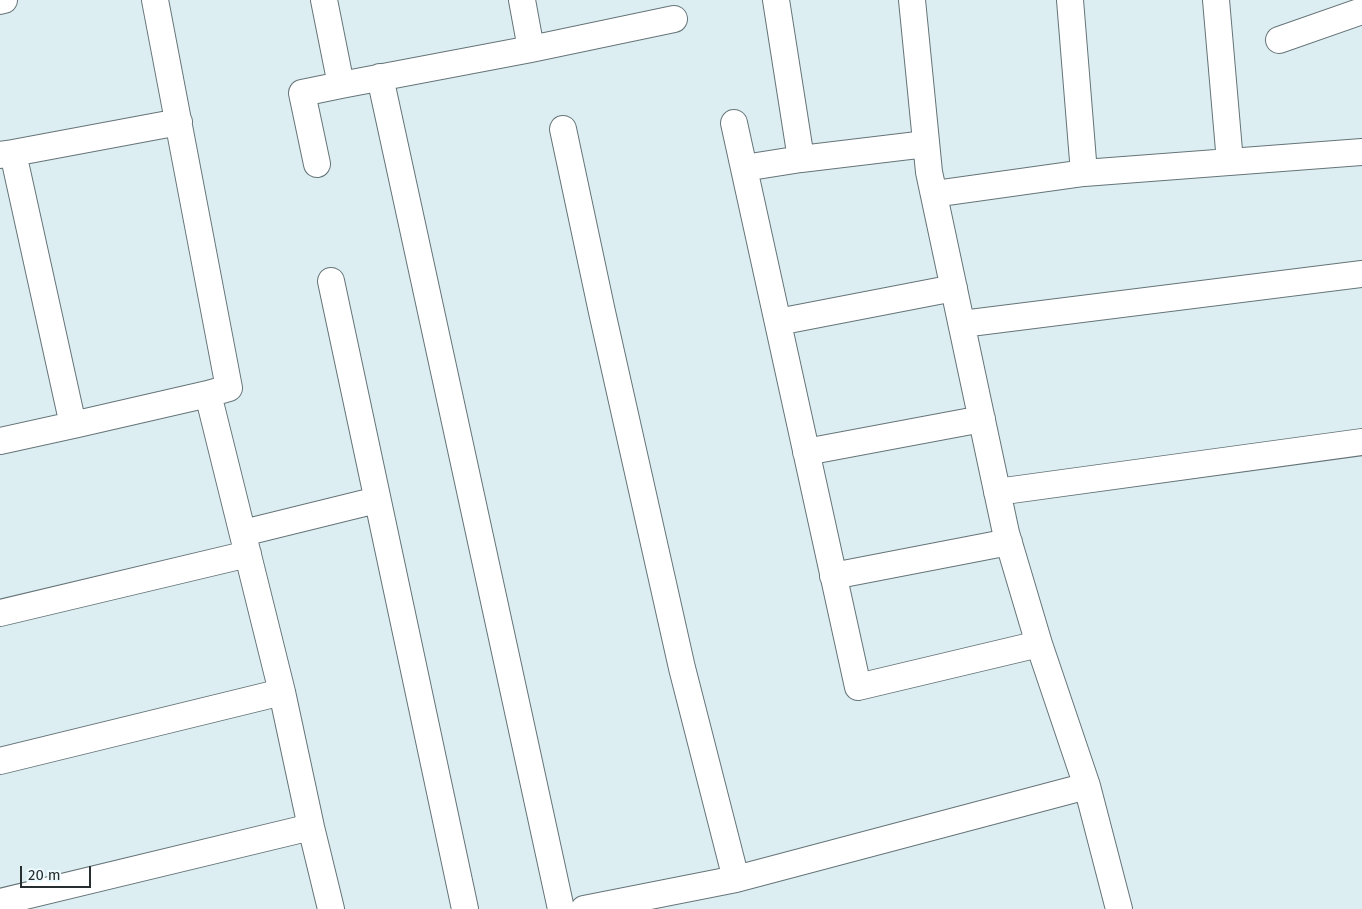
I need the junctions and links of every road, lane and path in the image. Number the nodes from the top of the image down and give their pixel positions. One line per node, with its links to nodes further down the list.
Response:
1 (4, 0): 9 (street)
2 (156, 0): 16 (street)
3 (324, 0): 15 (street)
4 (522, 0): 13 (street)
5 (776, 0): 22 (street)
6 (912, 0): 19 (street)
7 (1070, 0): 26 (street)
8 (1216, 0): 23 (street)
9 (0, 1)
10 (1362, 11): 12 (street)
11 (674, 19): 13 (street)
12 (1280, 40)
13 (531, 49): 14 (street)
14 (380, 78): 15 (street); 55 (street)
15 (341, 85): 24 (street)
16 (179, 122): 21 (street); 33 (street)
17 (734, 122): 25 (street)
18 (563, 129): 50 (street)
19 (926, 144): 22 (street); 27 (street)
20 (1362, 152): 23 (street)
21 (7, 154): 35 (street)
22 (801, 158): 25 (street)
23 (1230, 162): 26 (street)
24 (317, 164)
25 (744, 168): 31 (street)
26 (1084, 173): 27 (street)
27 (934, 194): 30 (street)
28 (1362, 274): 32 (street)
29 (331, 281): 40 (street)
30 (954, 288): 31 (street); 32 (street)
31 (778, 322): 38 (street)
32 (962, 324): 34 (street)
33 (208, 394): 35 (street); 42 (street)
34 (982, 419): 38 (street); 39 (street)
35 (73, 424): 36 (street)
36 (0, 441)
37 (1362, 442): 39 (street)
38 (806, 452): 43 (street)
39 (997, 492): 41 (street)
40 (377, 500): 42 (street); 54 (street)
41 (1009, 542): 43 (street); 45 (street)
42 (245, 544): 44 (street); 46 (street)
43 (833, 576): 45 (street)
44 (0, 613)
45 (1039, 644): 48 (street)
46 (282, 692): 47 (street); 49 (street)
47 (0, 761)
48 (1086, 786): 50 (street); 52 (street)
49 (311, 827): 51 (street); 53 (street)
50 (736, 879): 56 (street)
51 (0, 902)
52 (1116, 908)
53 (331, 909)
54 (465, 909)
55 (561, 909)
56 (584, 909)

